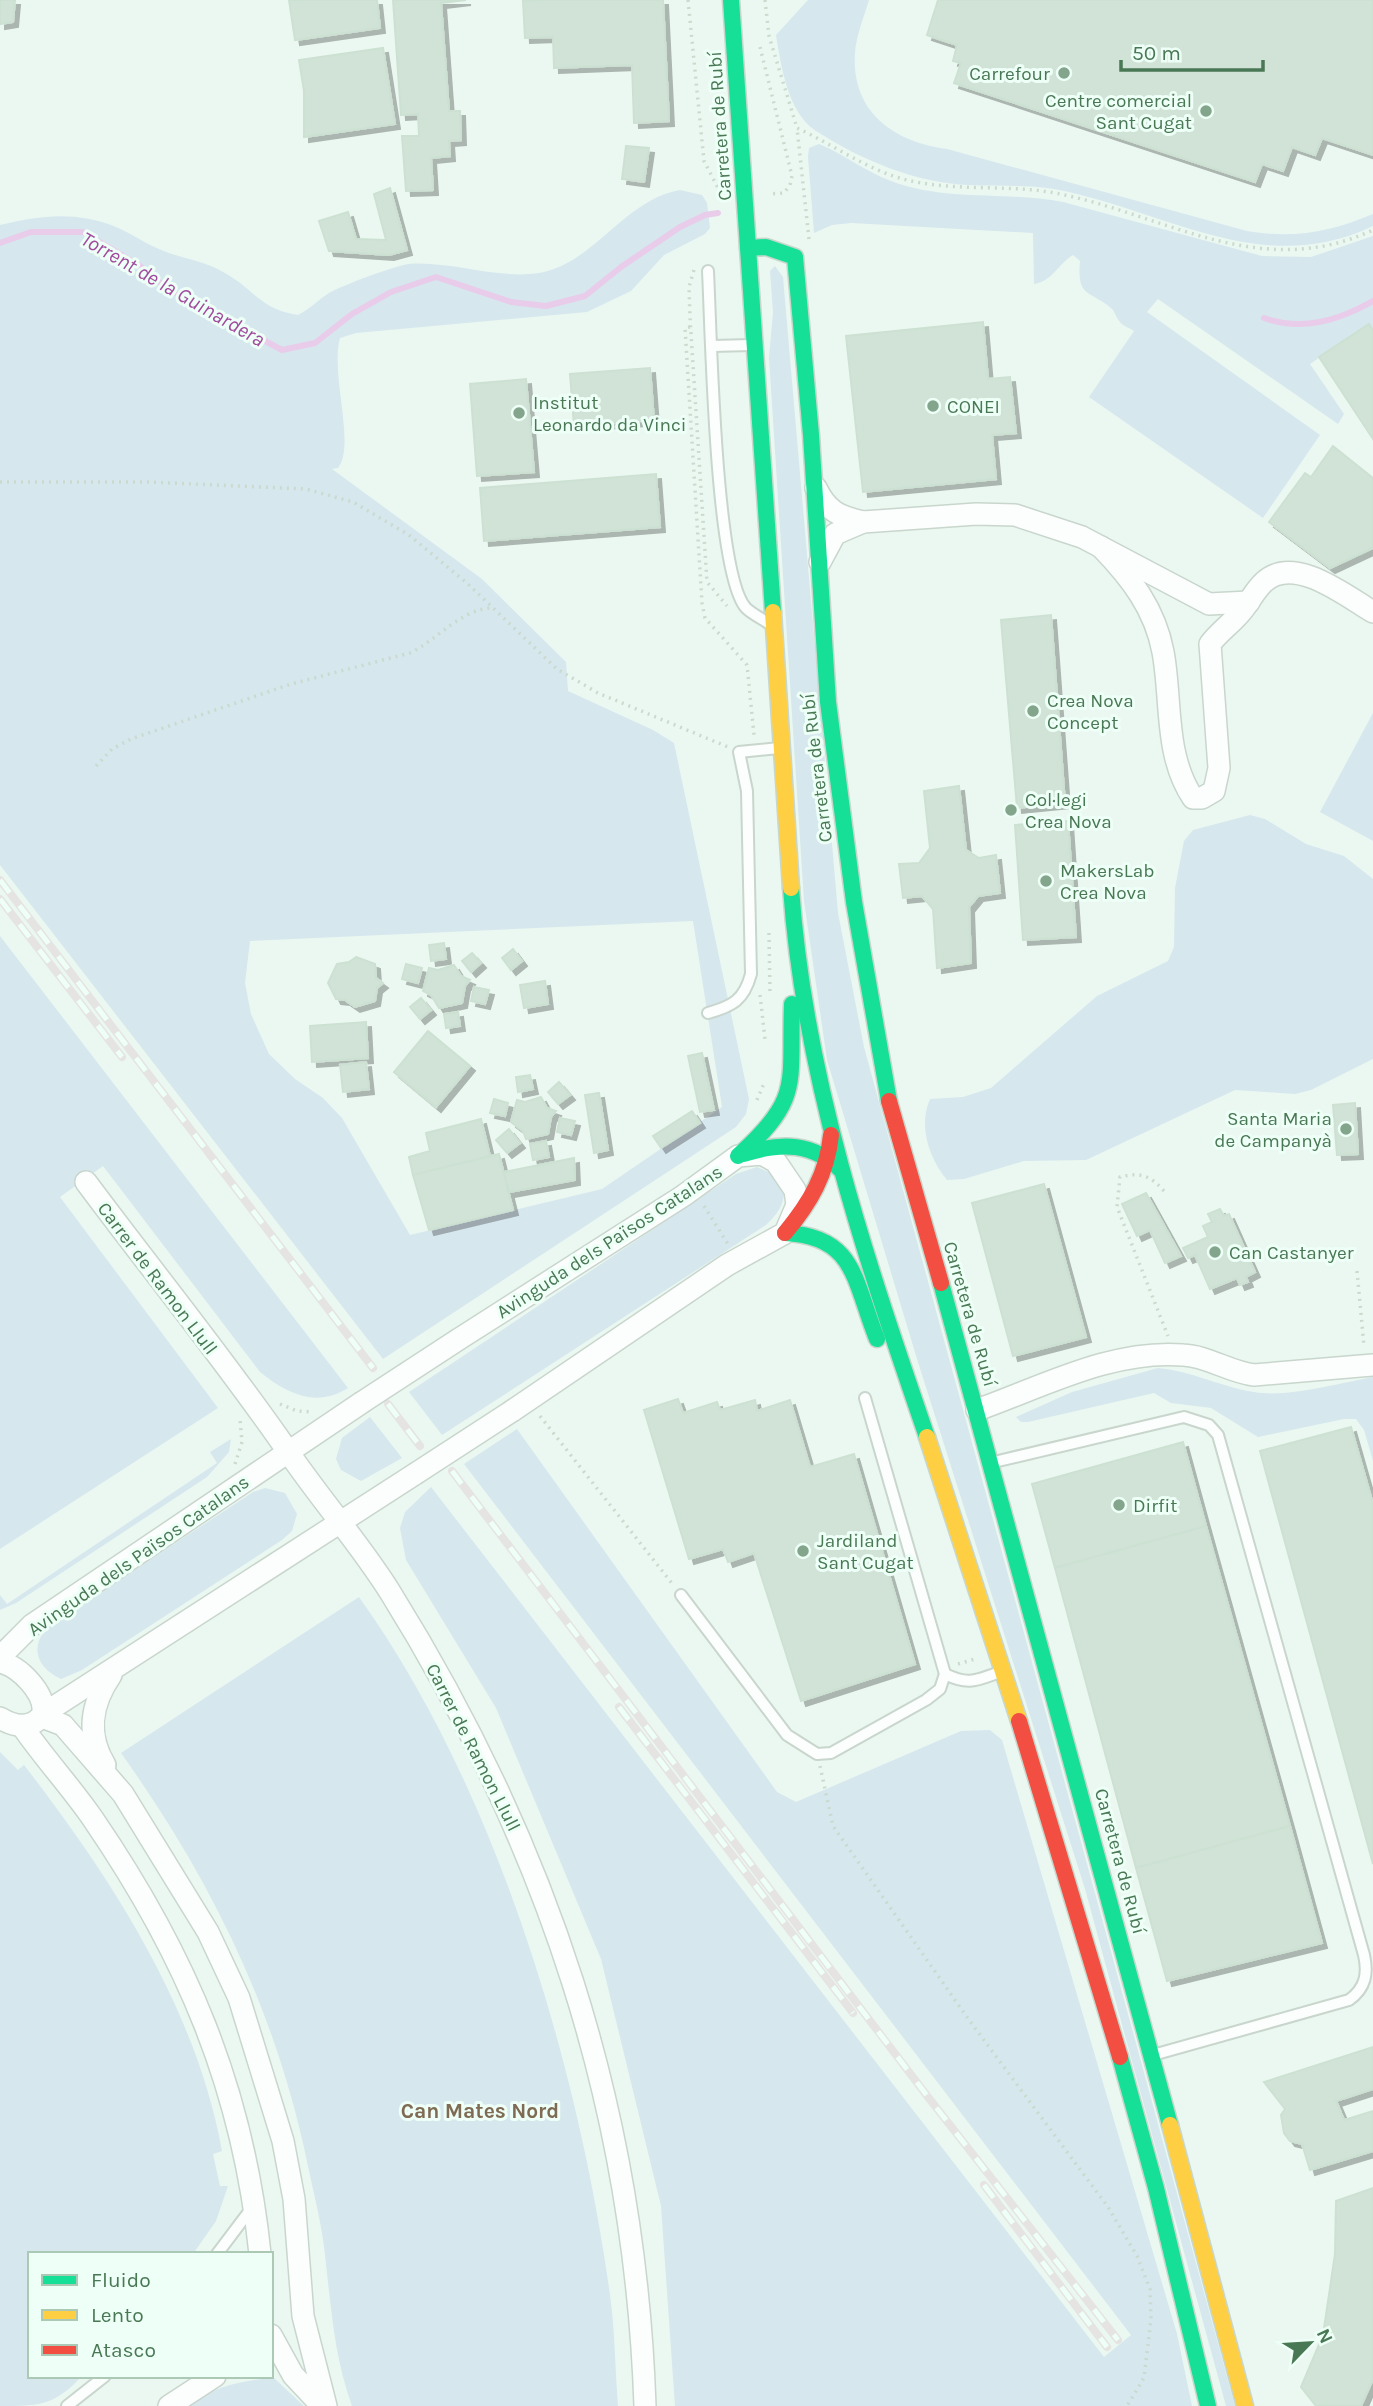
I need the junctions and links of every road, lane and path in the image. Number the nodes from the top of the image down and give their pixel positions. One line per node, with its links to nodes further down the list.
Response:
1 (688, 0): 8 (path)
2 (732, 0): 6 (main road, Carretera de Rubí)
3 (765, 0): 7 (path)
4 (758, 38): 9 (path)
5 (746, 64): 6 (lane)
6 (737, 87): 9 (main road, Carretera de Rubí)
7 (797, 128): 10 (path); 11 (path)
8 (712, 178)
9 (745, 196): 12 (main road, Carretera de Rubí)
10 (1373, 230)
11 (810, 245)
12 (748, 248): 14 (main road, Carretera de Rubí); 16 (main road, Carretera de Rubí)
13 (708, 271): 15 (lane)
14 (755, 345): 15 (lane); 25 (main road, Carretera de Rubí)
15 (712, 346): 25 (lane)
16 (813, 480): 18 (street); 20 (main road, Carretera de Rubí)
17 (0, 482): 23 (path)
18 (863, 522): 19 (street); 20 (street)
19 (1101, 547): 21 (street); 26 (street)
20 (819, 564): 48 (main road, Carretera de Rubí)
21 (1193, 596): 22 (street); 26 (street)
22 (1249, 602): 24 (street); 26 (street)
23 (492, 608): 28 (path); 29 (path)
24 (1373, 612)
25 (775, 628): 27 (main road, Carretera de Rubí)
26 (1210, 644)
27 (782, 748): 28 (lane); 30 (main road, Carretera de Rubí)
28 (739, 752): 31 (lane)
29 (96, 766)
30 (800, 980): 32 (main road, Carretera de Rubí); 33 (main road)
31 (708, 1013)
32 (832, 1123): 34 (main road); 35 (main road, Carretera de Rubí)
33 (738, 1156): 34 (main road); 37 (street, Avinguda dels Països Catalans); 39 (street, Avinguda dels Països Catalans)
34 (829, 1158): 35 (main road); 39 (main road)
35 (846, 1177): 44 (main road, Carretera de Rubí)
36 (86, 1182): 50 (street, Carrer de Ramon Llull)
37 (692, 1189): 40 (path); 50 (street, Avinguda dels Països Catalans, bridge)
38 (1164, 1191): 42 (path)
39 (785, 1233): 40 (street); 44 (main road)
40 (737, 1258): 47 (street)
41 (1357, 1270): 43 (path)
42 (1176, 1354): 43 (street); 48 (street)
43 (1369, 1365)
44 (910, 1391): 56 (main road, Carretera de Rubí)
45 (272, 1398): 49 (path)
46 (865, 1398): 58 (lane)
47 (520, 1406): 52 (street, bridge); 53 (path)
48 (977, 1410): 51 (main road, Carretera de Rubí)
49 (317, 1412)
50 (287, 1451): 52 (street, Carrer de Ramon Llull); 54 (street, Avinguda dels Països Catalans)
51 (992, 1463): 63 (main road, Carretera de Rubí); 63 (lane)
52 (340, 1522): 57 (street); 73 (street, Carrer de Ramon Llull)
53 (681, 1595): 61 (lane)
54 (0, 1657)
55 (0, 1662): 60 (street)
56 (1003, 1671): 58 (lane); 75 (main road, Carretera de Rubí)
57 (113, 1672): 60 (street); 62 (street)
58 (945, 1674): 61 (lane)
59 (0, 1718): 60 (street)
60 (36, 1719): 62 (street); 64 (street)
61 (817, 1754): 74 (path)
62 (123, 1794): 72 (street)
63 (1151, 2055): 76 (main road, Carretera de Rubí)
64 (255, 2204): 65 (lane); 66 (street)
65 (219, 2252)
66 (260, 2252)
67 (273, 2343): 72 (street)
68 (102, 2378): 70 (lane)
69 (212, 2378): 71 (street)
70 (67, 2406)
71 (169, 2406)
72 (324, 2406)
73 (645, 2406)
74 (1127, 2406)
75 (1208, 2406)
76 (1245, 2406)

